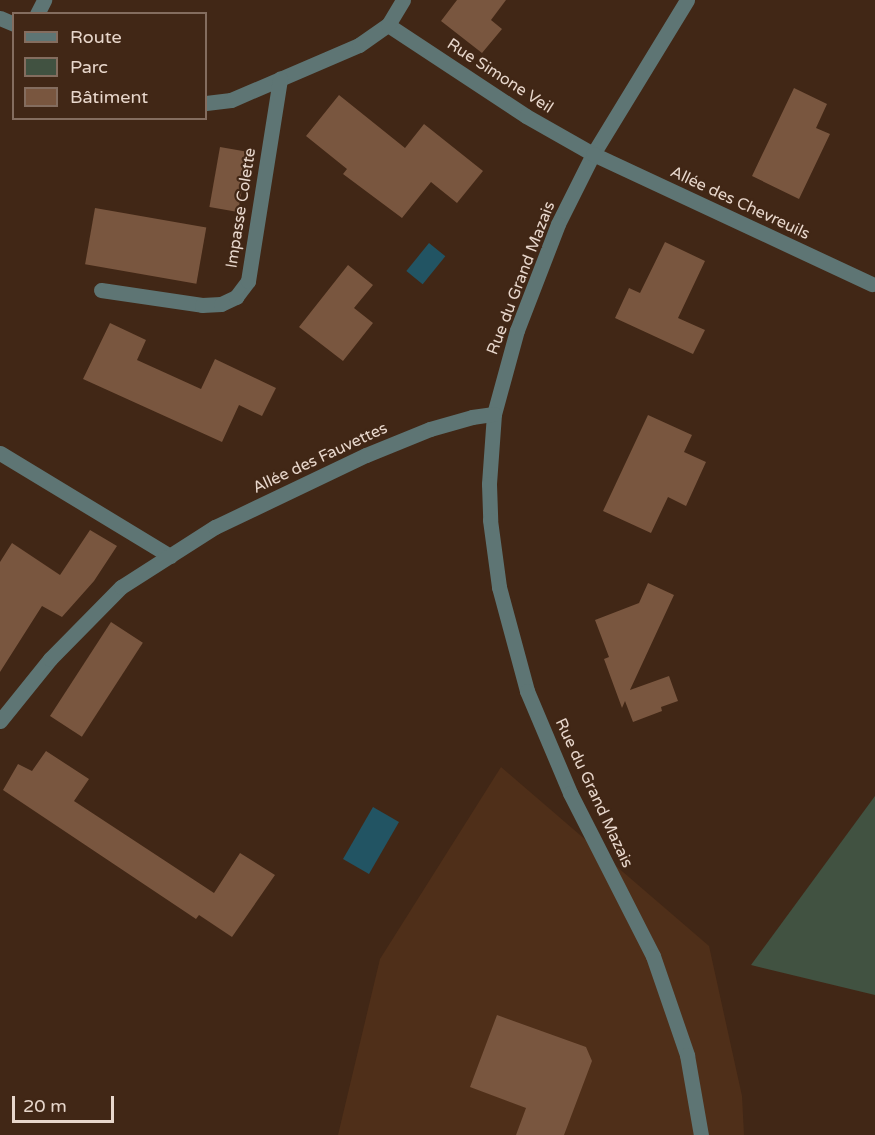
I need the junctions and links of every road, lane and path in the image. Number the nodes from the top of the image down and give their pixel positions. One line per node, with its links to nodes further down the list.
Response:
1 (403, 0): 3 (street)
2 (687, 0): 6 (street, Rue du Grand Mazais)
3 (388, 25): 4 (street); 6 (street, Rue Simone Veil)
4 (280, 79): 5 (street); 8 (street, Impasse Colette)
5 (207, 103)
6 (594, 154): 7 (street, Allée des Chevreuils); 9 (street, Rue du Grand Mazais)
7 (872, 285)
8 (101, 290)
9 (494, 414): 11 (street, Allée des Fauvettes); 13 (street, Rue du Grand Mazais)
10 (0, 453): 11 (street)
11 (170, 556): 12 (street, Allée des Fauvettes)
12 (0, 721)
13 (701, 1135)

